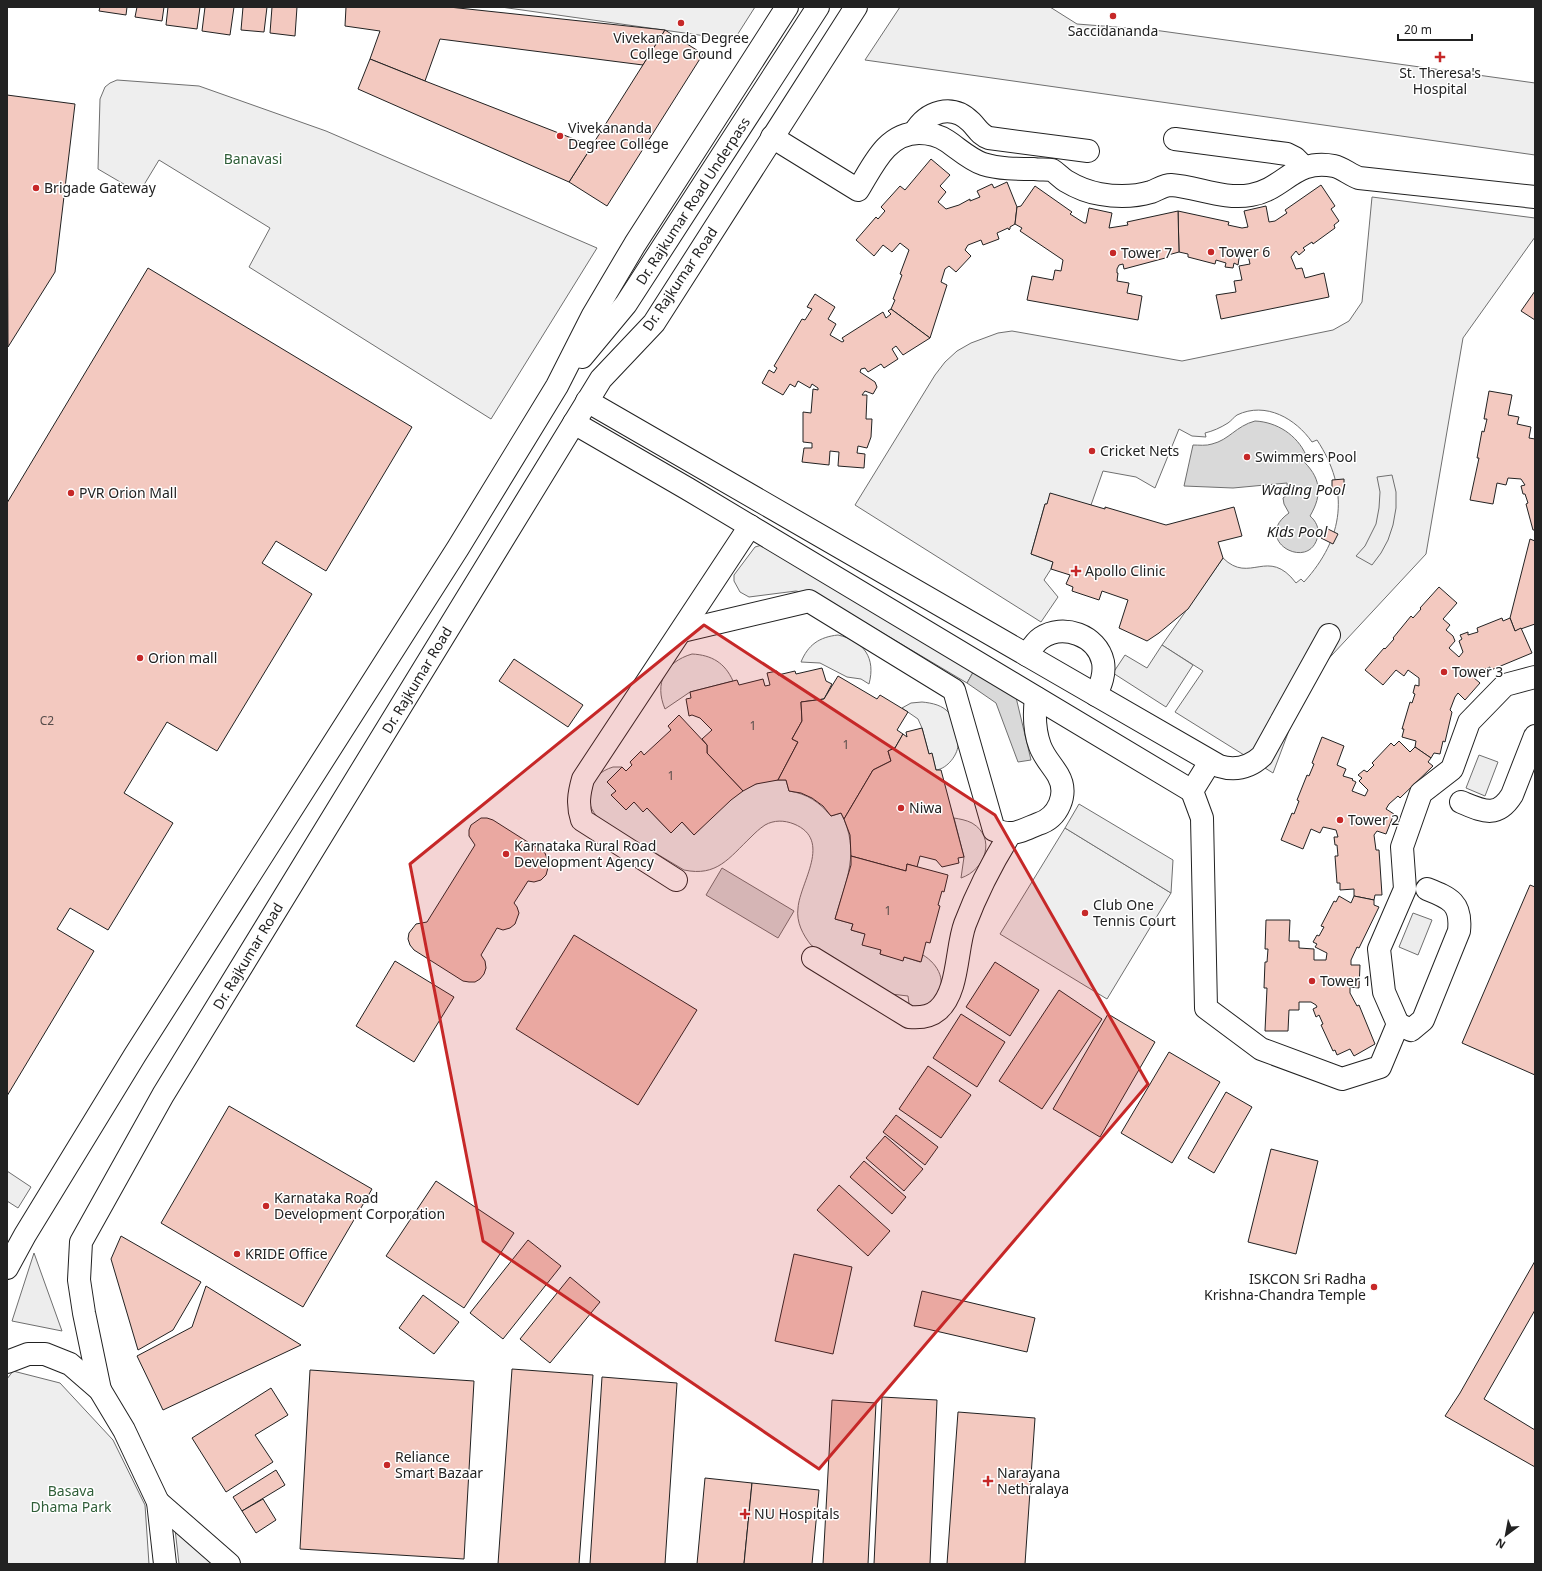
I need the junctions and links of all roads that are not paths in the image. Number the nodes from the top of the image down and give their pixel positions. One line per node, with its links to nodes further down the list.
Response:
1 (787, 7): 10 (street)
2 (818, 7): 10 (street, Dr. Rajkumar Road Underpass)
3 (856, 7): 5 (street, Dr. Rajkumar Road)
4 (914, 133): 5 (street); 7 (street); 8 (street)
5 (772, 137): 11 (street, Dr. Rajkumar Road)
6 (1175, 139): 8 (street)
7 (1088, 151)
8 (1304, 167): 9 (street)
9 (1535, 197)
10 (557, 386): 29 (street)
11 (587, 401): 12 (street, Dr. Rajkumar Road); 16 (street)
12 (574, 423): 13 (street); 31 (street, Dr. Rajkumar Road)
13 (750, 526): 14 (street); 19 (street)
14 (682, 631): 24 (street); 25 (street)
15 (1329, 635): 21 (street)
16 (1027, 655): 18 (street); 18 (street)
17 (1535, 677): 28 (street)
18 (1096, 695): 21 (street)
19 (1036, 698): 22 (street); 24 (street)
20 (1535, 736): 23 (street)
21 (1210, 762): 22 (street)
22 (1192, 791): 28 (street)
23 (1461, 802)
24 (1002, 832): 27 (street)
25 (676, 880)
26 (1427, 889): 28 (street)
27 (813, 958)
28 (1398, 1024)
29 (7, 1268)
30 (7, 1362): 31 (street)
31 (100, 1390): 32 (street)
32 (158, 1502): 33 (street); 34 (street)
33 (165, 1564)
34 (229, 1564)

